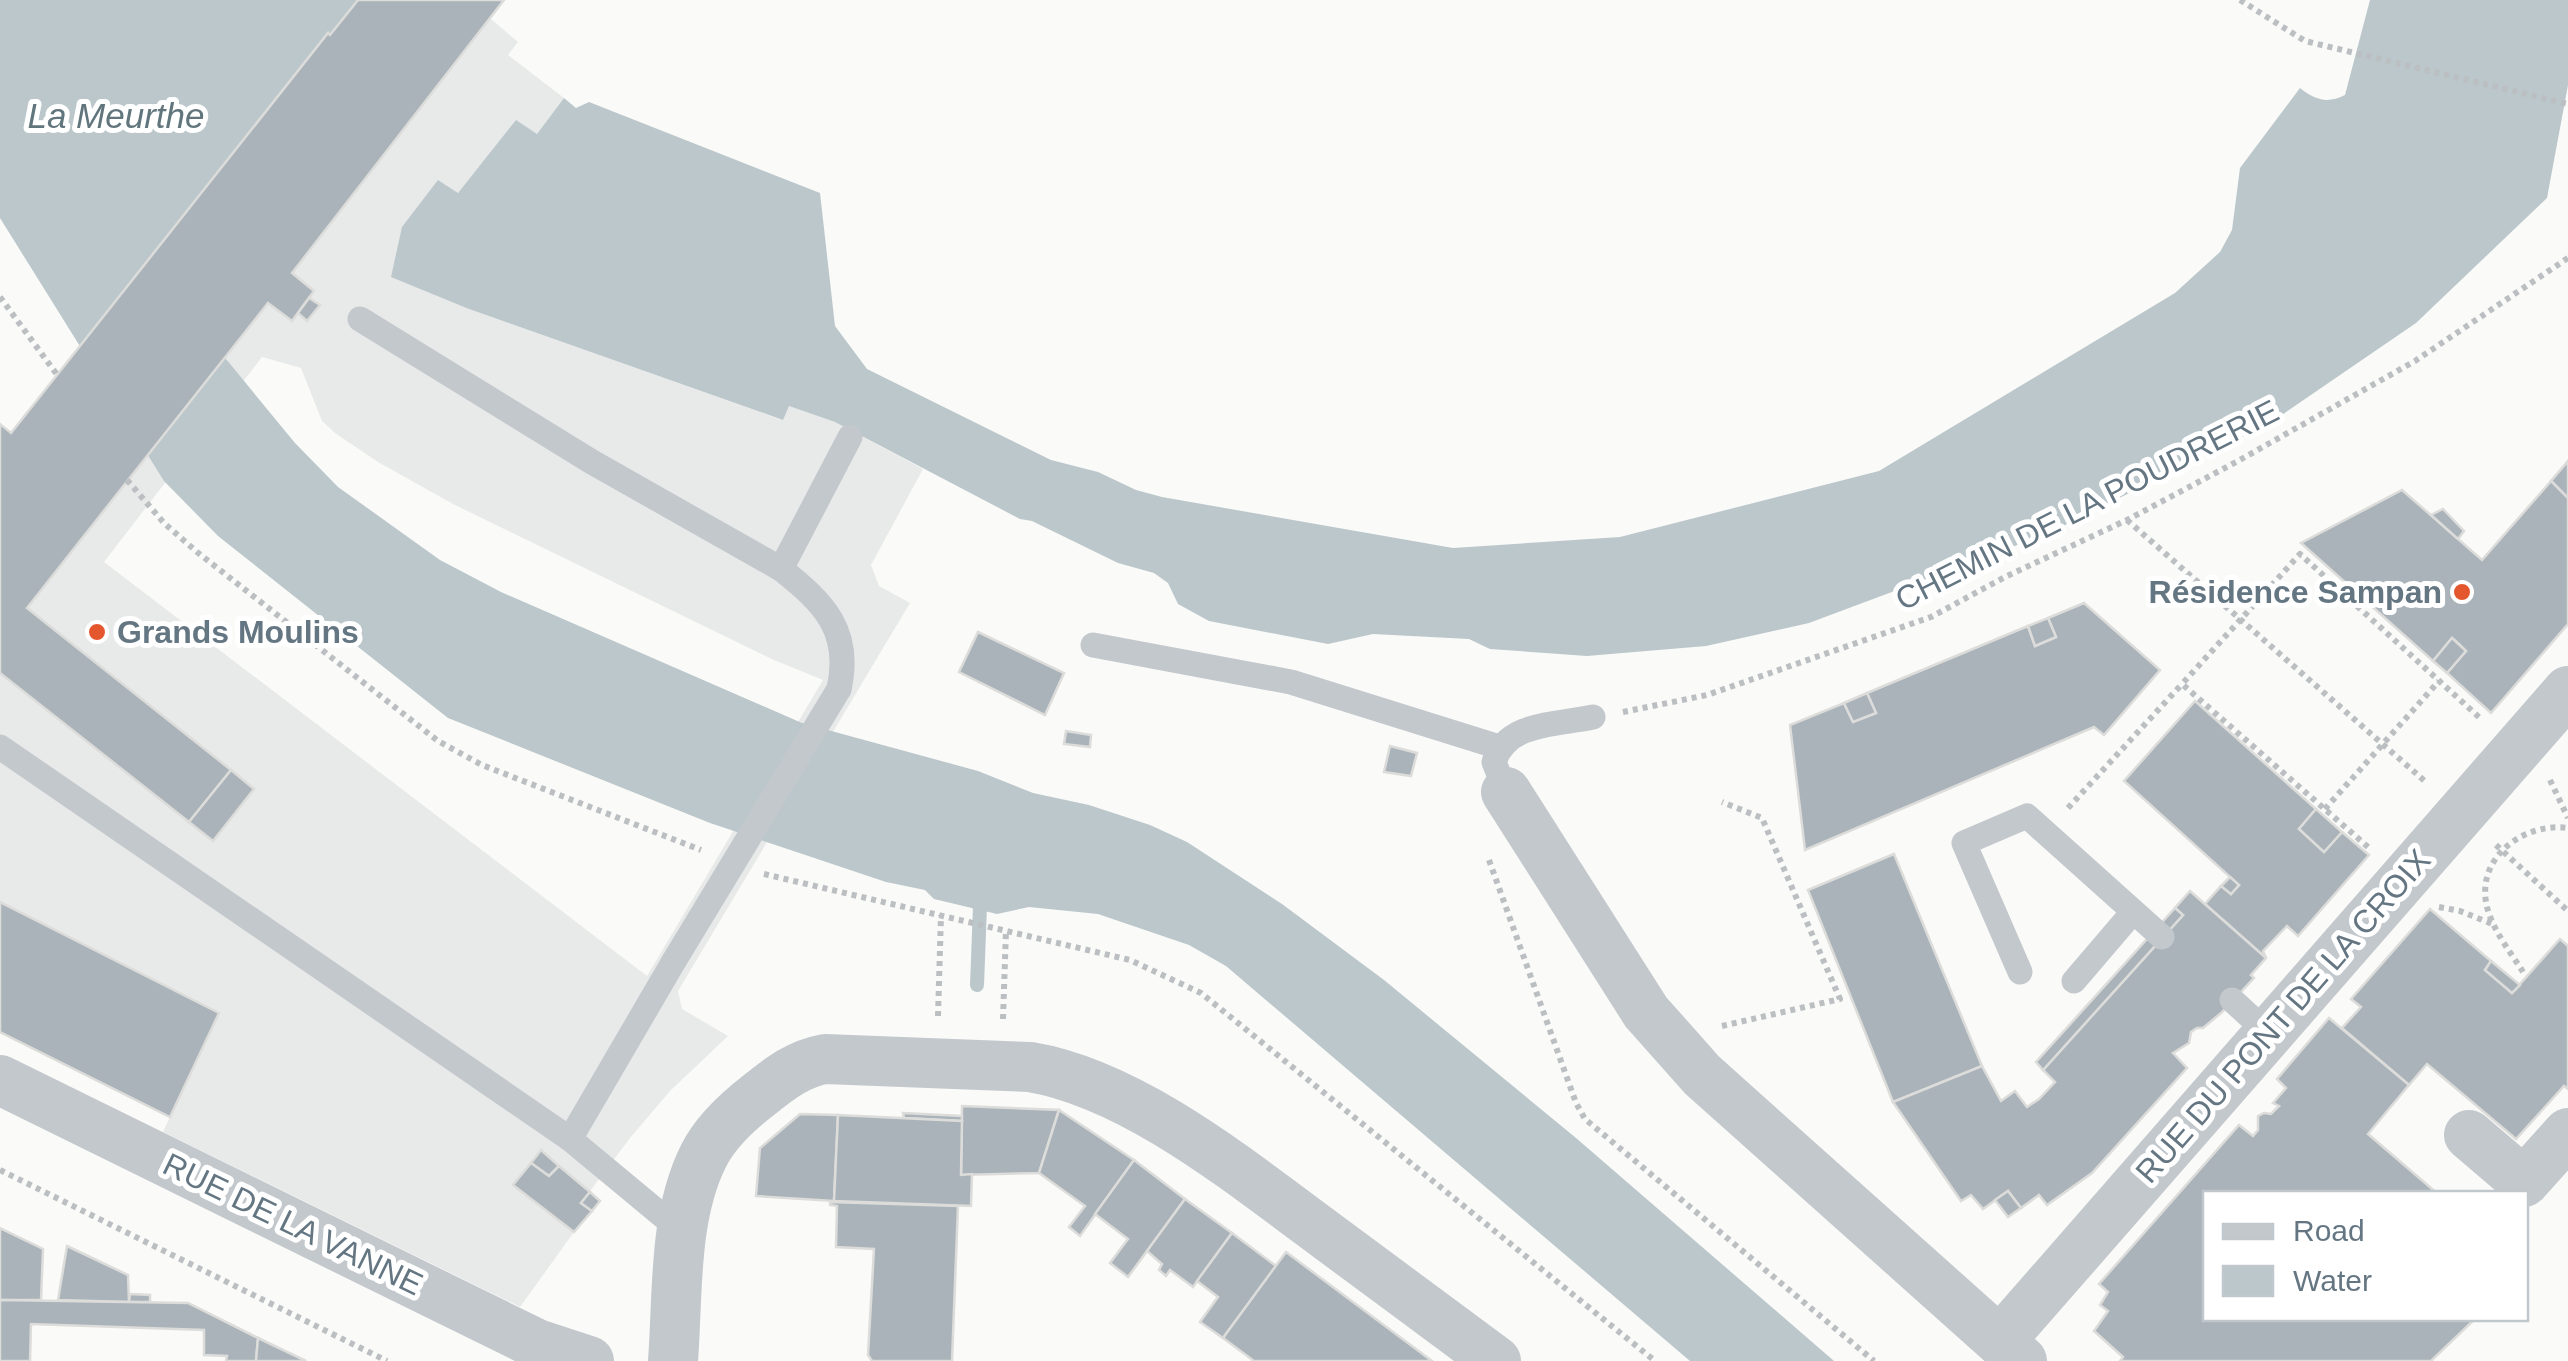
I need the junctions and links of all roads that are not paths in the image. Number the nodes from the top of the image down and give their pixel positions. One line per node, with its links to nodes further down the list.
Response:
1 (360, 319): 3 (lane)
2 (850, 437): 3 (lane)
3 (781, 569): 16 (lane, bridge)
4 (1093, 645): 8 (lane)
5 (2568, 692): 18 (street, RUE DU PONT DE LA CROIX)
6 (1592, 718): 8 (lane)
7 (0, 747): 16 (lane)
8 (1502, 770): 18 (street)
9 (2134, 912): 10 (lane); 11 (lane); 12 (lane)
10 (2162, 937)
11 (2020, 972)
12 (2074, 981)
13 (0, 1080): 19 (street, RUE DE LA VANNE)
14 (2568, 1133): 15 (street)
15 (2469, 1134)
16 (570, 1139): 17 (lane)
17 (682, 1232): 20 (street); 21 (street)
18 (2011, 1351)
19 (590, 1361)
20 (674, 1361)
21 (1496, 1361)

